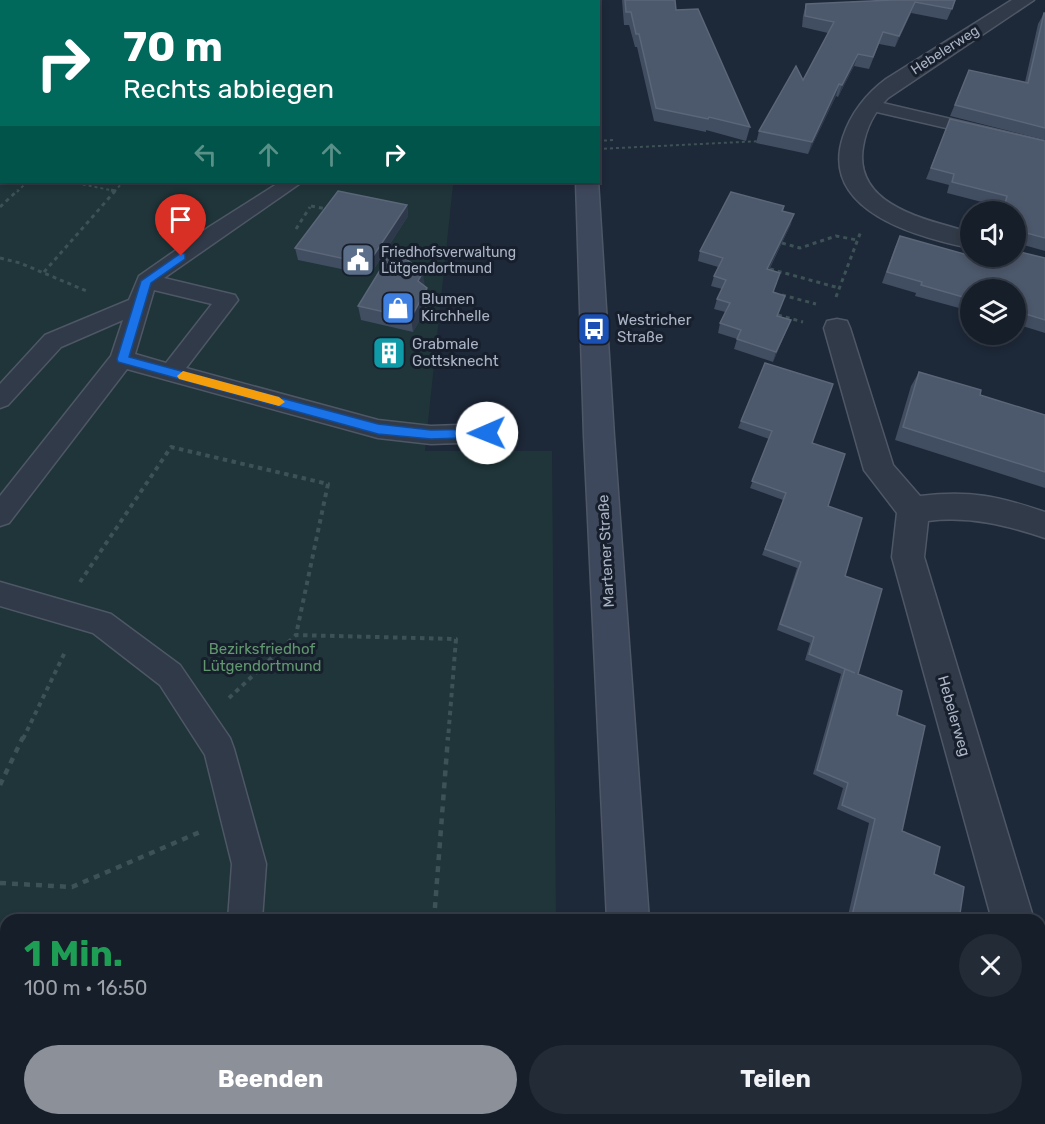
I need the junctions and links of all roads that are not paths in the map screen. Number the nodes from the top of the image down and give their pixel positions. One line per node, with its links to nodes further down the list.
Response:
1 (1025, 0): 2 (street, Hebelerweg)
2 (870, 105): 3 (lane); 6 (street, Hebelerweg)
3 (1045, 146)
4 (289, 183): 7 (lane)
5 (588, 183): 19 (street, Martener Straße)
6 (960, 237)
7 (146, 281): 8 (lane); 11 (lane)
8 (127, 309): 10 (lane); 12 (lane)
9 (837, 328): 14 (street)
10 (122, 359): 11 (lane); 15 (lane)
11 (171, 372): 13 (lane)
12 (0, 399)
13 (487, 433)
14 (913, 510): 16 (street); 20 (street, Hebelerweg)
15 (0, 515)
16 (1045, 525)
17 (0, 594): 18 (lane)
18 (245, 914)
19 (628, 914)
20 (1011, 914)

